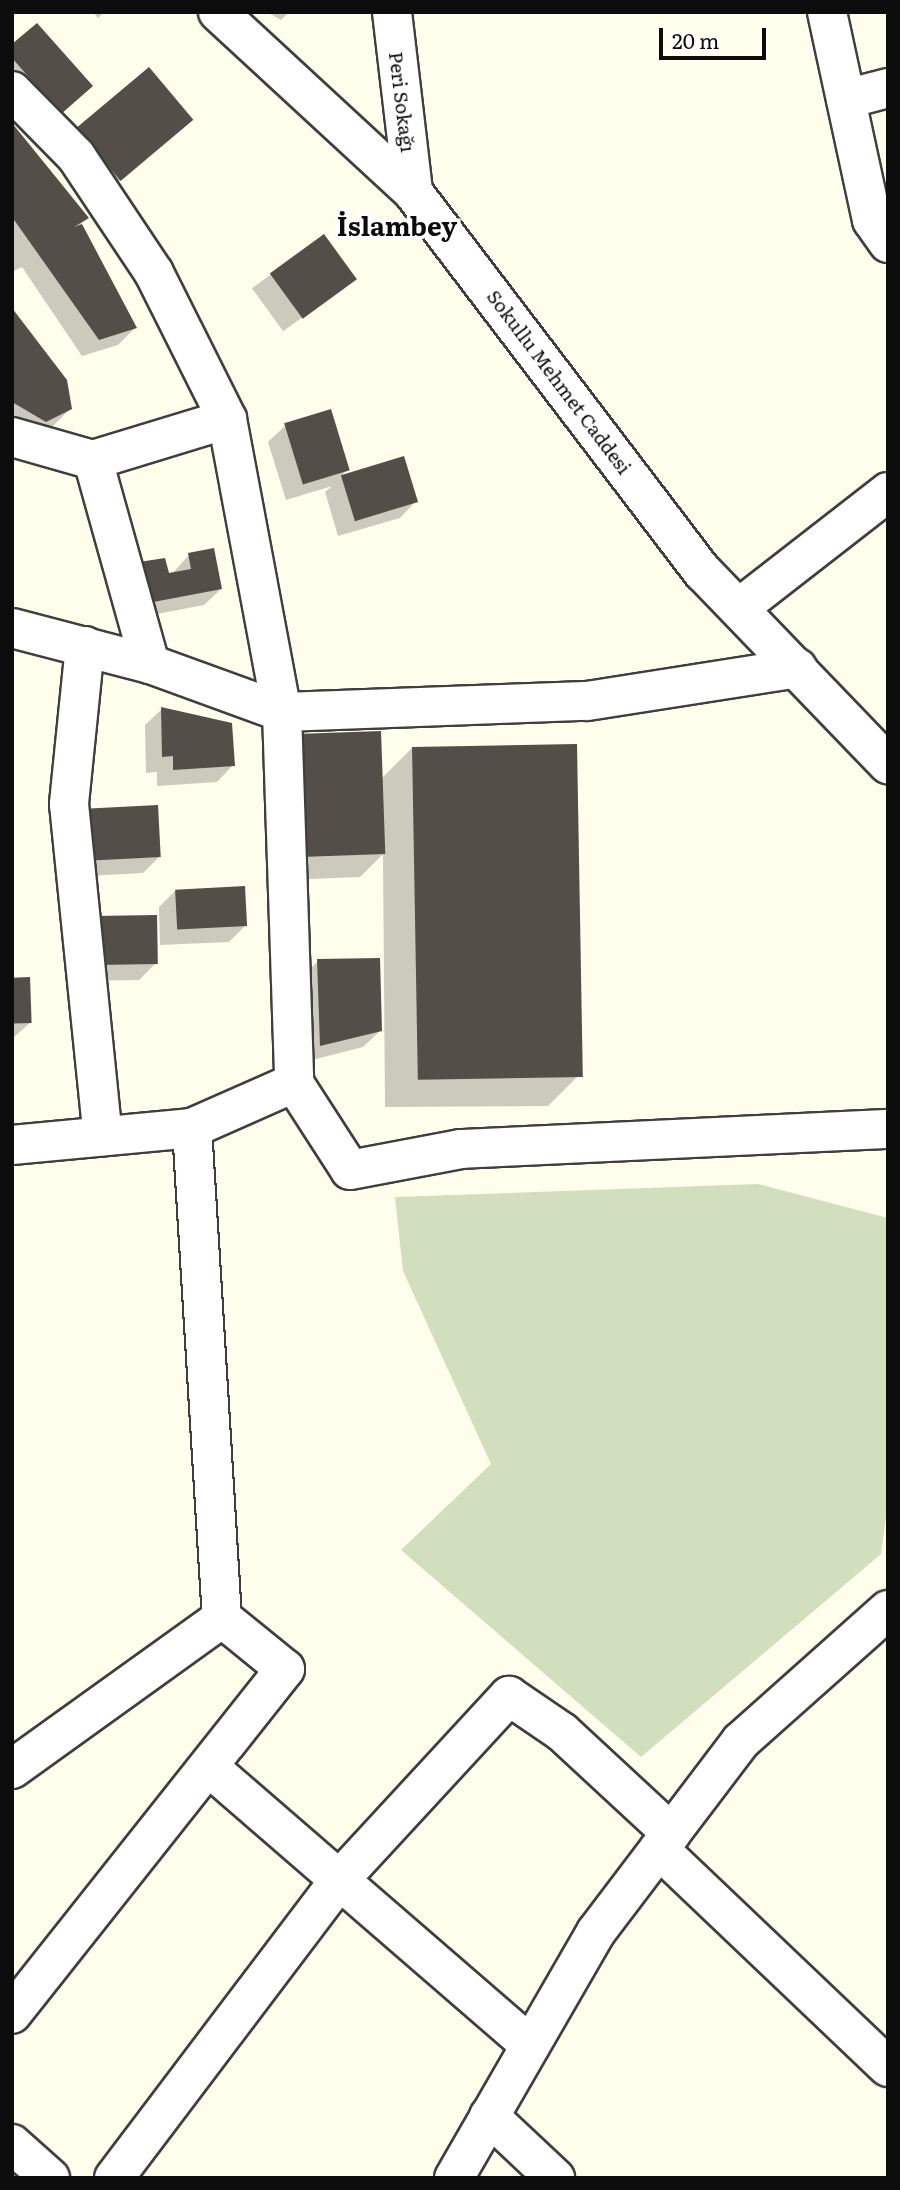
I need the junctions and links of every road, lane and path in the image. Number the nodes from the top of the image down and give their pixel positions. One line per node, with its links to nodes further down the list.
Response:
1 (218, 12): 7 (street, Sokullu Mehmet Caddesi)
2 (392, 12): 7 (street, Peri Sokağı)
3 (827, 12): 6 (street)
4 (888, 88): 6 (street)
5 (12, 91): 9 (street)
6 (846, 99): 8 (street)
7 (413, 192): 13 (street, Sokullu Mehmet Caddesi)
8 (888, 243)
9 (227, 419): 11 (street); 18 (street)
10 (12, 437): 11 (street)
11 (93, 460): 16 (street)
12 (888, 492): 13 (street)
13 (739, 608): 17 (street, Sokullu Mehmet Caddesi)
14 (12, 628): 15 (street)
15 (85, 646): 16 (street); 23 (street)
16 (150, 664): 18 (street)
17 (797, 668): 18 (street); 19 (street, Sokullu Mehmet Caddesi)
18 (282, 712): 20 (street)
19 (888, 764)
20 (294, 1083): 21 (street); 22 (street)
21 (192, 1128): 23 (street); 26 (street)
22 (888, 1129)
23 (103, 1136): 24 (street)
24 (12, 1145)
25 (888, 1610): 29 (street)
26 (222, 1618): 27 (street); 28 (street)
27 (209, 1767): 30 (street); 31 (street)
28 (12, 1769)
29 (665, 1841): 30 (street); 32 (street); 33 (street)
30 (341, 1878): 32 (street); 37 (street)
31 (12, 2014)
32 (530, 2045): 34 (street)
33 (883, 2050)
34 (489, 2116): 38 (street); 39 (street)
35 (12, 2144): 36 (street)
36 (50, 2178)
37 (114, 2178)
38 (454, 2178)
39 (555, 2178)

